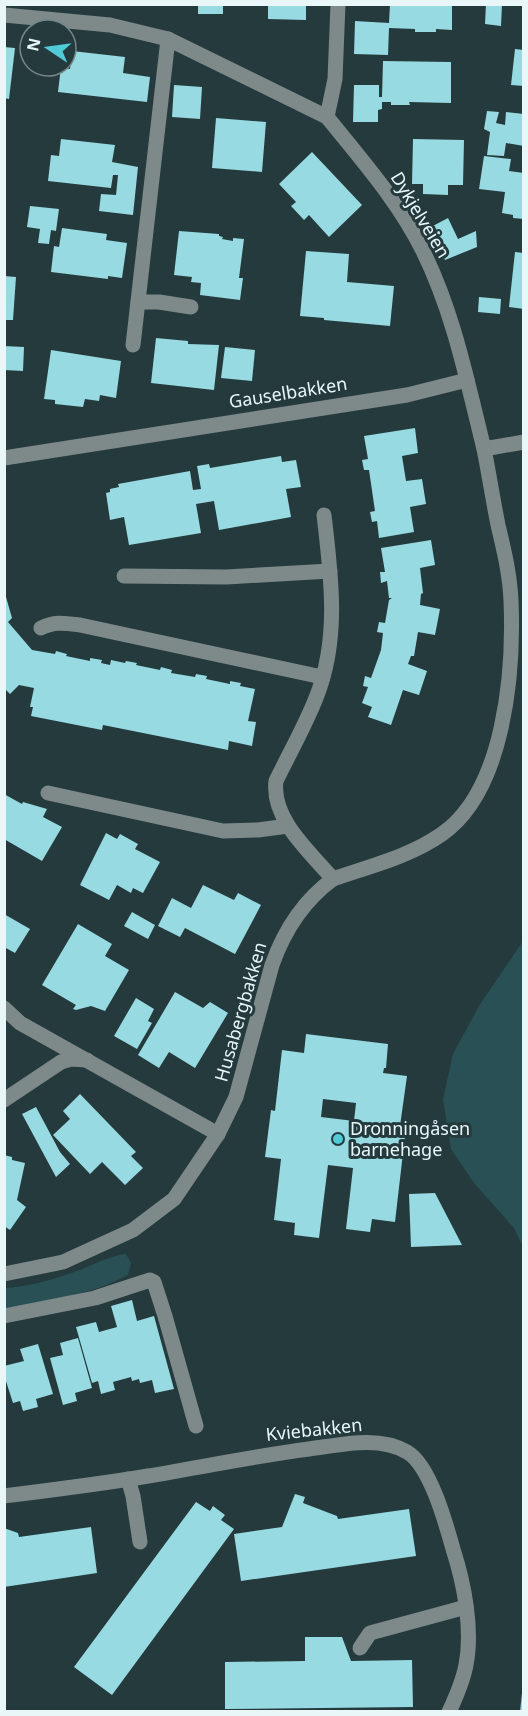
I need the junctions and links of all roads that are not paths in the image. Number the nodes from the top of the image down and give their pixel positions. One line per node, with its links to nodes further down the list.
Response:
1 (338, 4): 4 (street)
2 (4, 15): 3 (street, Dykjelveien)
3 (168, 39): 4 (street, Dykjelveien); 5 (street)
4 (327, 117): 8 (street, Dykjelveien)
5 (138, 302): 6 (street); 7 (street)
6 (191, 307)
7 (133, 345)
8 (467, 380): 10 (street); 11 (street, Gauselbakken)
9 (524, 442): 10 (street)
10 (484, 448): 19 (street, Husabergbakken)
11 (4, 458)
12 (324, 515): 13 (street)
13 (330, 571): 14 (street); 16 (street)
14 (124, 576)
15 (40, 628): 16 (street)
16 (322, 677): 18 (street)
17 (48, 793): 18 (street)
18 (288, 826): 19 (street)
19 (333, 879): 23 (street, Husabergbakken)
20 (4, 1008): 21 (street)
21 (87, 1060): 22 (street); 23 (street)
22 (4, 1100)
23 (219, 1134): 24 (street, Husabergbakken)
24 (4, 1274)
25 (4, 1316): 26 (street)
26 (196, 1426)
27 (128, 1479): 28 (street, Kviebakken); 29 (street); 30 (street, Kviebakken)
28 (4, 1496)
29 (140, 1542)
30 (466, 1607): 31 (street); 32 (street, Kviebakken)
31 (360, 1648)
32 (449, 1712)

